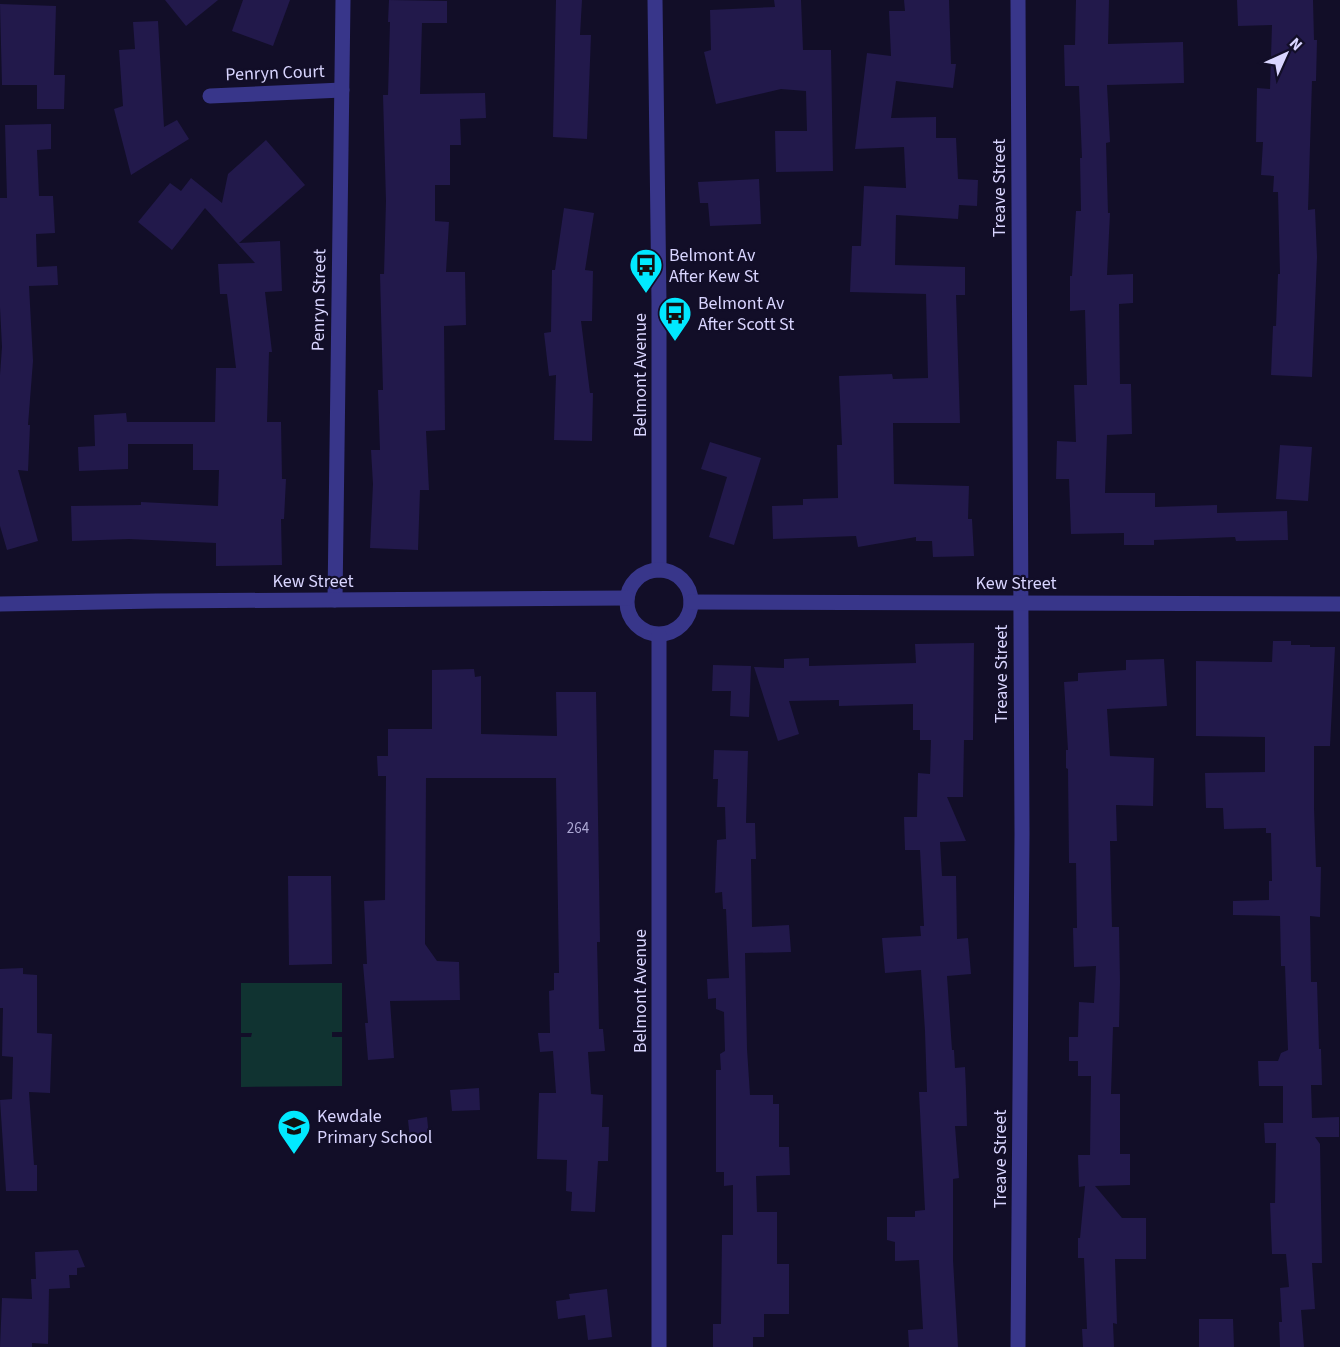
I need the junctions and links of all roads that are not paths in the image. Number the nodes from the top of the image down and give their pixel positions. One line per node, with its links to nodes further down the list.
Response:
1 (343, 0): 4 (street, Penryn Street)
2 (655, 0): 6 (street, Belmont Avenue)
3 (1018, 0): 10 (street, Treave Street)
4 (342, 90): 5 (street, Penryn Court); 8 (street, Penryn Street)
5 (210, 96)
6 (659, 570): 7 (street); 9 (street)
7 (627, 598): 8 (street, Kew Street); 13 (street)
8 (335, 600): 11 (street, Kew Street)
9 (692, 602): 10 (street, Kew Street); 13 (street)
10 (1020, 603): 12 (street, Kew Street); 15 (street, Treave Street)
11 (0, 604)
12 (1340, 604)
13 (659, 635): 14 (street, Belmont Avenue)
14 (659, 1347)
15 (1018, 1347)

